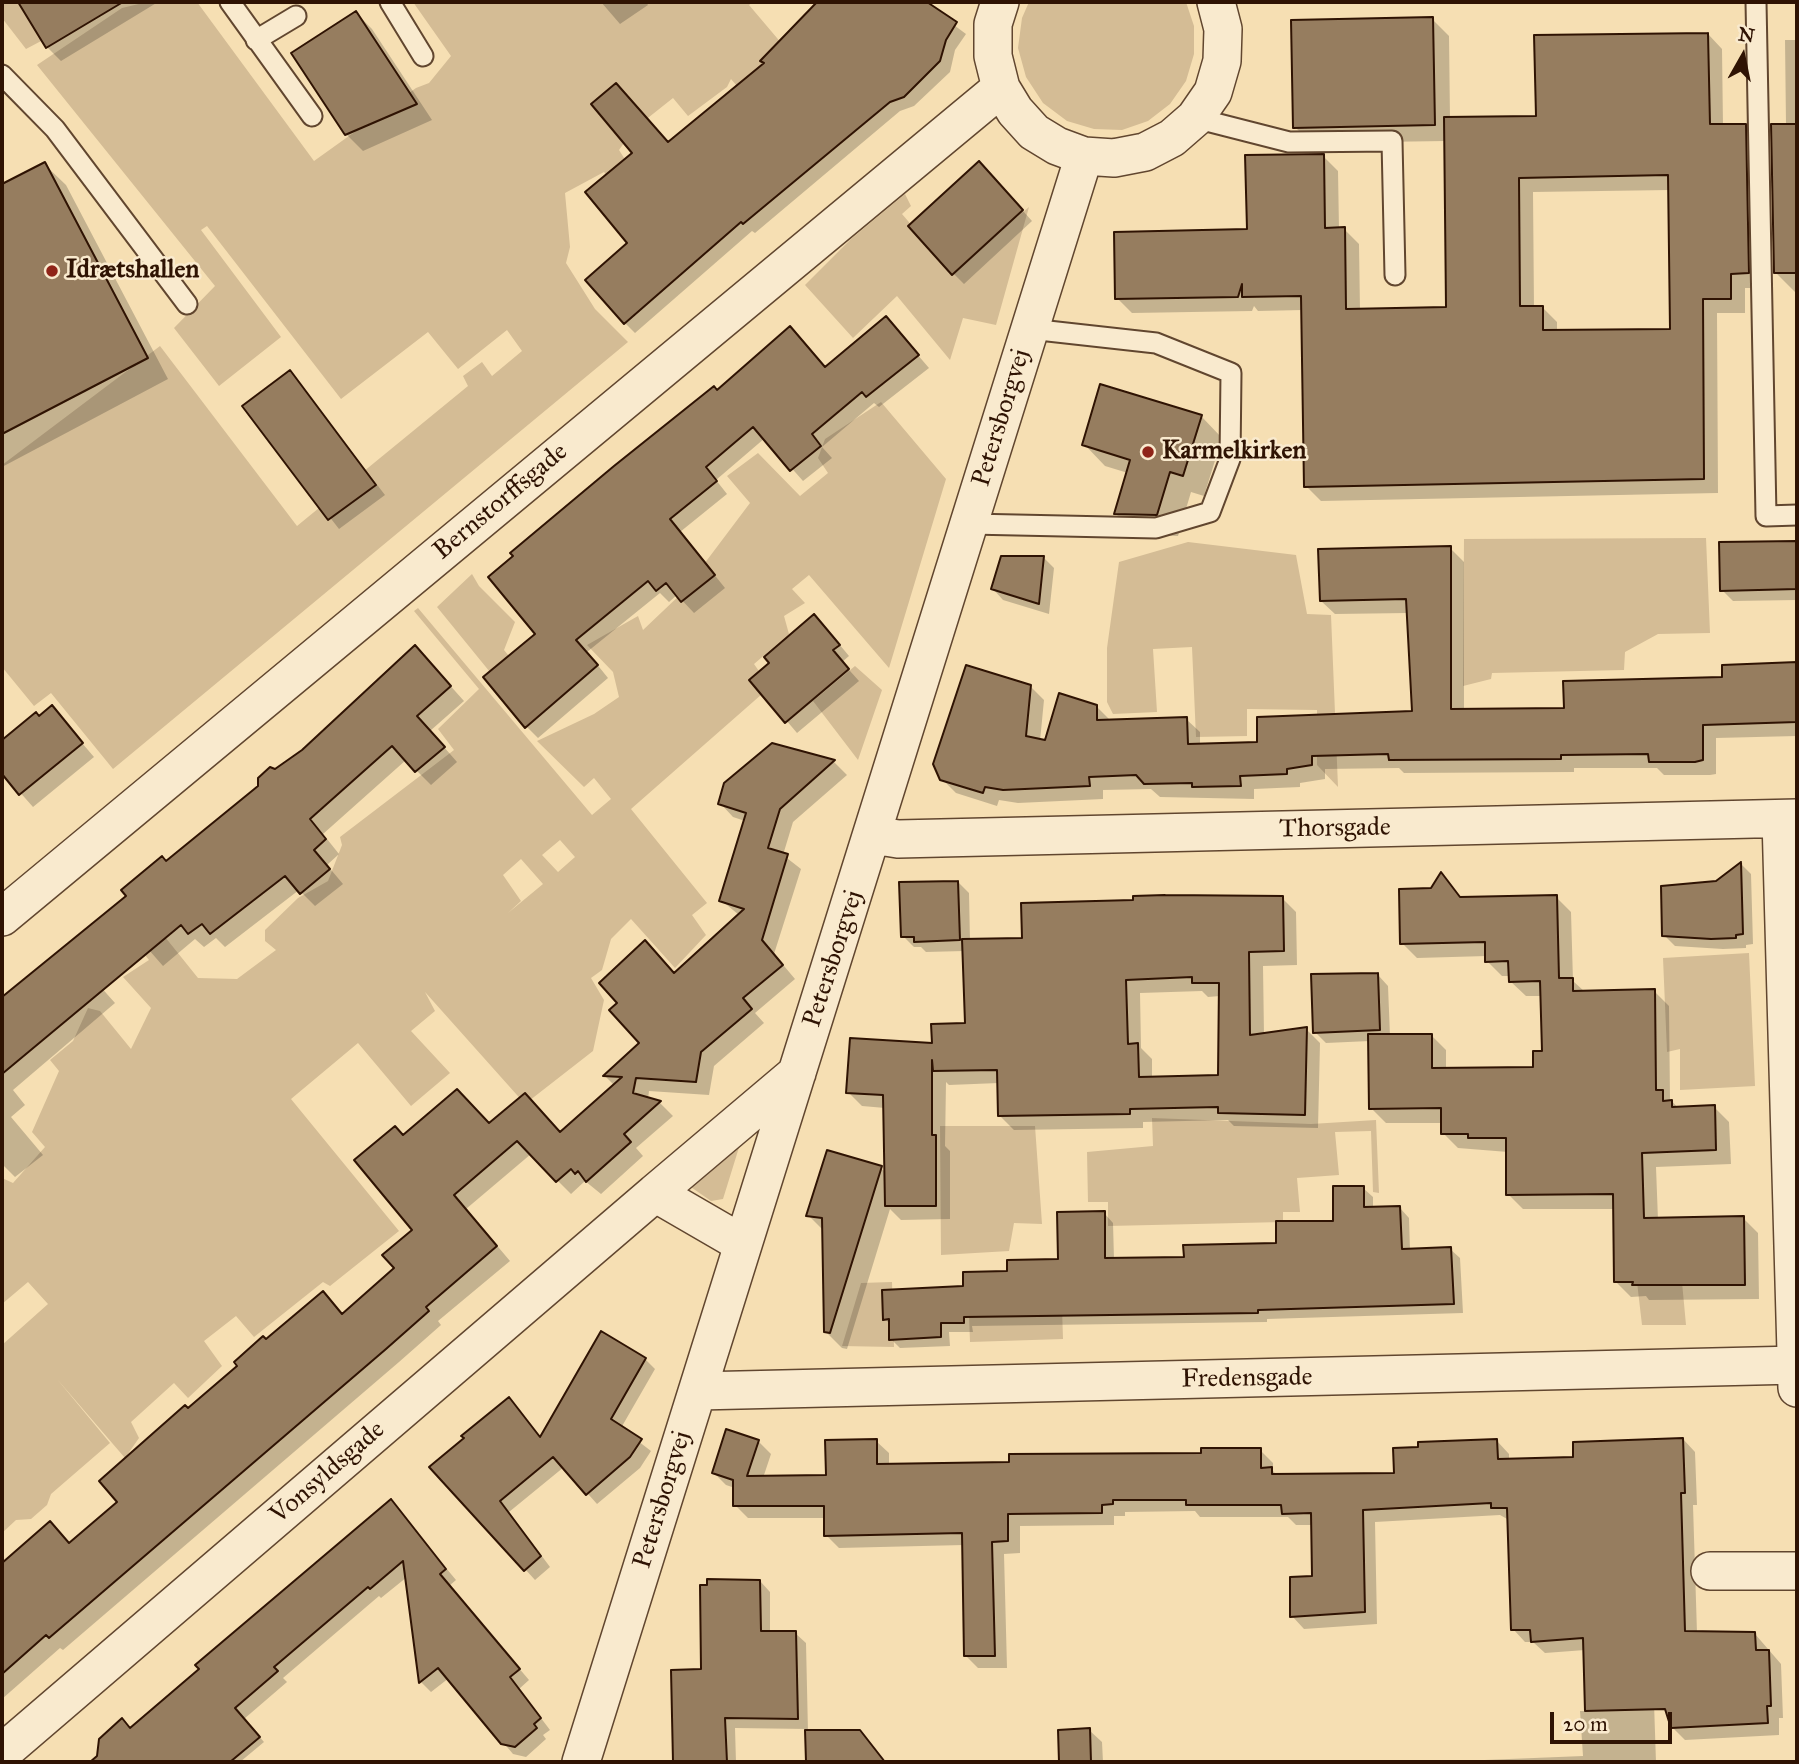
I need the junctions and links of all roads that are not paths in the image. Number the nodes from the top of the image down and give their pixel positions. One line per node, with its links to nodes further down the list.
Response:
1 (230, 2): 7 (lane)
2 (390, 2): 8 (lane)
3 (1000, 2): 10 (street)
4 (1216, 2): 12 (street)
5 (1756, 2): 17 (lane)
6 (296, 16): 7 (lane)
7 (256, 40): 11 (lane)
8 (423, 56)
9 (2, 75): 15 (lane)
10 (1001, 88): 13 (street); 21 (street, Bernstorffsgade)
11 (312, 116)
12 (1195, 118): 13 (street); 14 (lane)
13 (1084, 156): 16 (street, Petersborgvej)
14 (1395, 275)
15 (187, 304)
16 (1030, 329): 18 (street, Petersborgvej); 18 (lane)
17 (1797, 515)
18 (970, 524): 20 (street, Petersborgvej)
19 (1789, 818): 20 (street, Thorsgade); 25 (street)
20 (873, 835): 22 (street, Petersborgvej)
21 (2, 917)
22 (797, 1073): 23 (street, Vonsyldsgade); 24 (street, Petersborgvej)
23 (655, 1193): 24 (street); 30 (street, Vonsyldsgade)
24 (743, 1244): 27 (street, Petersborgvej)
25 (1797, 1365): 26 (street); 27 (street, Fredensgade)
26 (1797, 1388)
27 (698, 1391): 31 (street, Petersborgvej)
28 (1710, 1571): 29 (street)
29 (1797, 1571)
30 (2, 1753)
31 (581, 1762)

